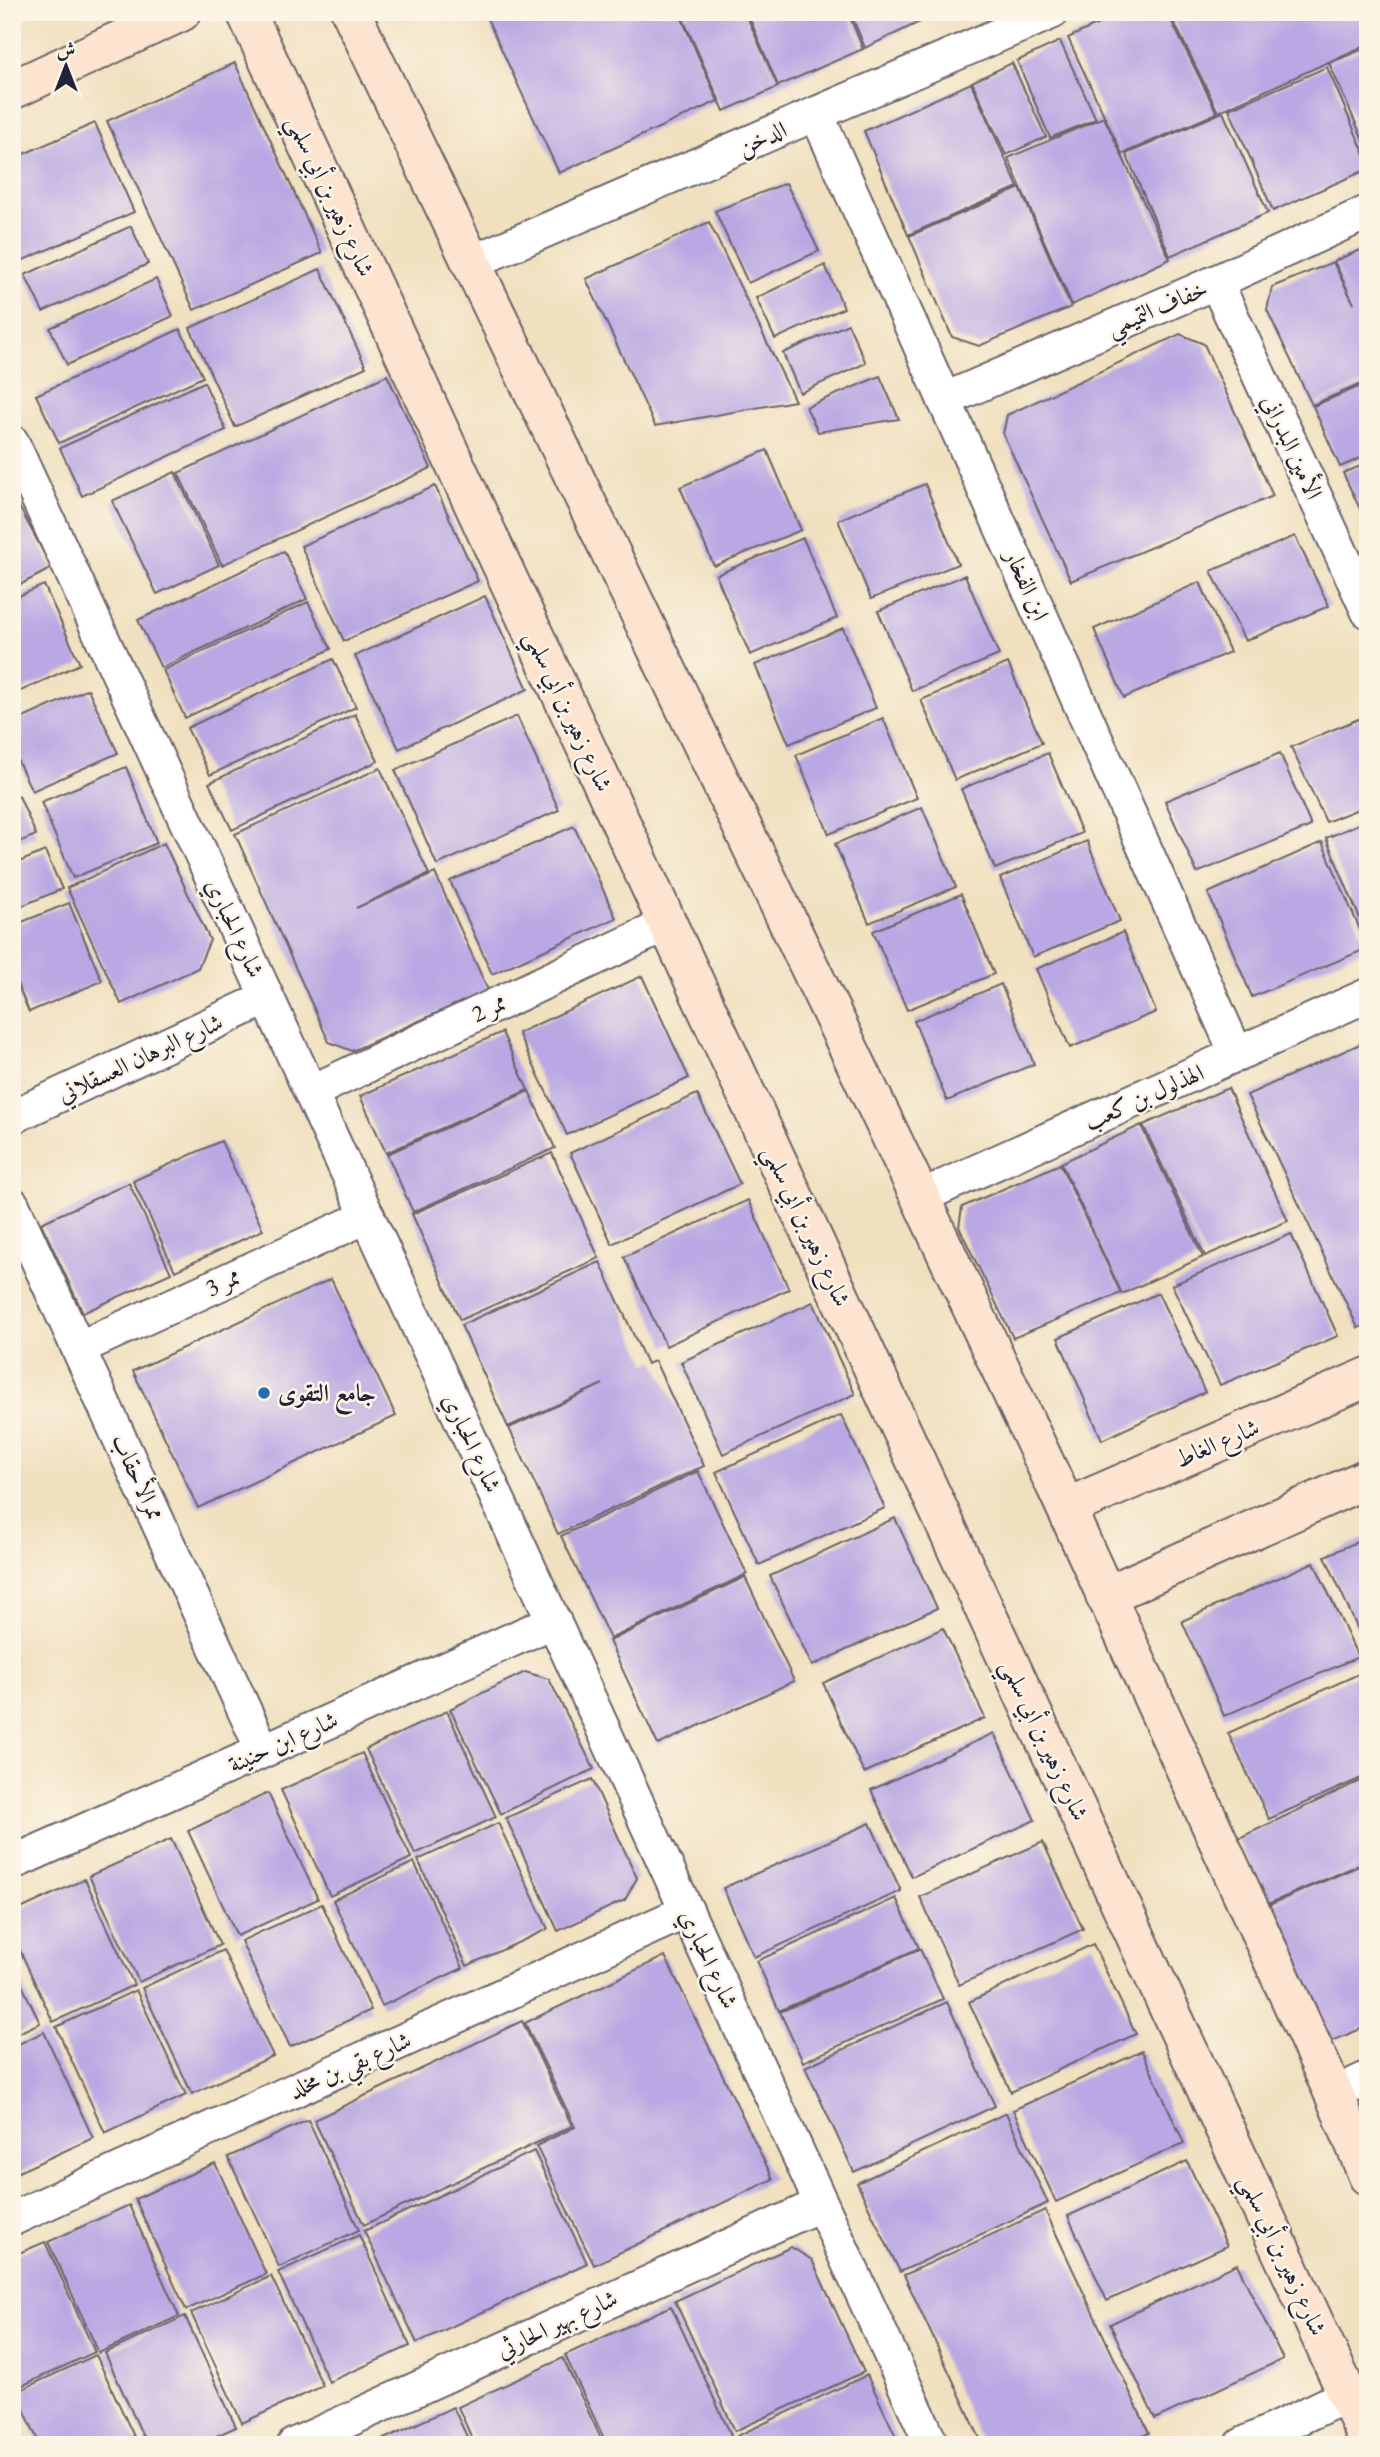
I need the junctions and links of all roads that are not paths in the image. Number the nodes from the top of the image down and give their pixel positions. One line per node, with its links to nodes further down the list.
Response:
1 (181, 12): 5 (street)
2 (246, 12): 13 (street, شارع زهير بن أبي سلمي)
3 (351, 12): 8 (street)
4 (1052, 12): 6 (street, الدخن)
5 (12, 90)
6 (817, 115): 8 (street, الدخن); 10 (street, ابن الفخار)
7 (1368, 212): 9 (street, خفاف التميمي)
8 (471, 262): 19 (street)
9 (1216, 282): 10 (street, خفاف التميمي); 12 (street, الأمين البدراني)
10 (944, 400): 16 (street, ابن الفخار)
11 (13, 444): 15 (street, شارع الحباري)
12 (1368, 611)
13 (668, 924): 17 (street, ممر 2); 36 (street, شارع زهير بن أبي سلمي)
14 (1368, 995): 16 (street, الهذلول بن كعب)
15 (267, 998): 17 (street, شارع الحباري); 18 (street, شارع البرهان العسقلاني)
16 (1237, 1055): 19 (street, الهذلول بن كعب)
17 (311, 1093): 21 (street, شارع الحباري)
18 (12, 1117)
19 (920, 1198): 25 (street)
20 (12, 1203): 22 (street, ممرالأحقاب)
21 (368, 1216): 22 (street, ممر 3); 27 (street, شارع الحباري)
22 (79, 1348): 28 (street, ممرالأحقاب)
23 (1368, 1377): 25 (street, شارع الغاط)
24 (1368, 1478): 26 (street)
25 (1066, 1508): 26 (street)
26 (1105, 1596): 32 (street)
27 (554, 1621): 28 (street, شارع ابن حنينة); 30 (street, شارع الحباري)
28 (263, 1751): 29 (street, شارع ابن حنينة)
29 (12, 1863)
30 (687, 1911): 34 (street, شارع الحباري); 35 (street, شارع بقي بن مخلد)
31 (1368, 2078): 32 (street)
32 (1334, 2094): 33 (street)
33 (1368, 2176)
34 (821, 2204): 38 (street, شارع بهير الحارثي); 39 (street, شارع الحباري)
35 (12, 2219)
36 (1347, 2395): 37 (street, شارع زهير بن أبي سلمي); 40 (street)
37 (1368, 2440)
38 (294, 2445)
39 (932, 2445)
40 (1242, 2445)

